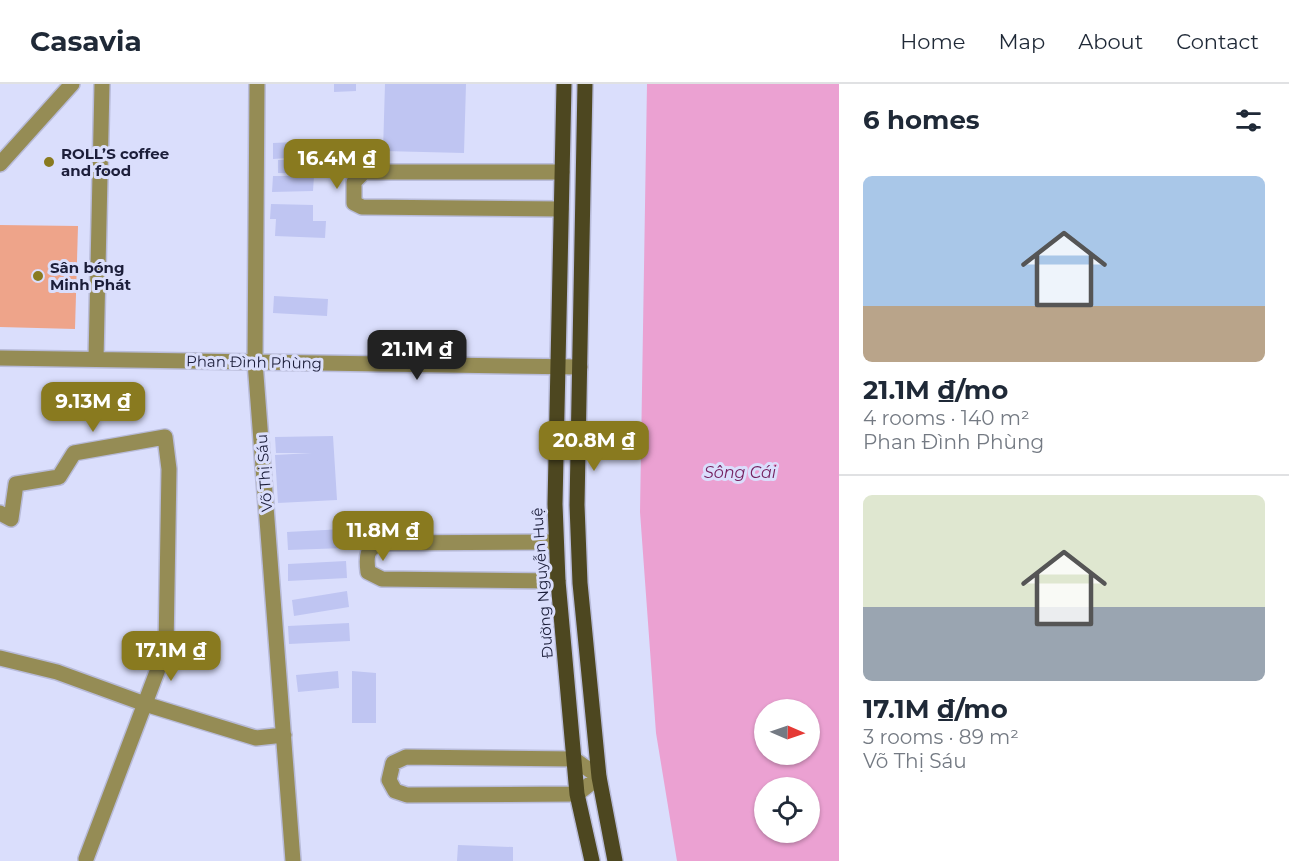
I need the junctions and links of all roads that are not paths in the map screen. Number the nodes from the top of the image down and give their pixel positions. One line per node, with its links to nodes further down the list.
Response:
1 (72, 84): 6 (street)
2 (102, 84): 10 (street)
3 (257, 84): 11 (street, Võ Thị Sáu)
4 (564, 84): 7 (main road, Đường Nguyễn Huệ)
5 (585, 84): 13 (main road)
6 (0, 164)
7 (562, 172): 8 (main road, Đường Nguyễn Huệ); 8 (street)
8 (561, 209): 12 (main road, Đường Nguyễn Huệ)
9 (0, 358): 10 (street, Phan Đình Phùng)
10 (96, 359): 11 (street, Phan Đình Phùng)
11 (255, 362): 12 (street, Phan Đình Phùng); 19 (street, Võ Thị Sáu)
12 (558, 367): 13 (street, Phan Đình Phùng); 15 (main road, Đường Nguyễn Huệ)
13 (580, 367): 21 (main road)
14 (0, 513): 18 (street)
15 (556, 542): 16 (main road, Đường Nguyễn Huệ); 16 (street)
16 (558, 581): 20 (main road, Đường Nguyễn Huệ)
17 (0, 657): 18 (street)
18 (145, 704): 19 (street); 23 (street)
19 (284, 735): 24 (street, Võ Thị Sáu)
20 (574, 759): 21 (street); 22 (main road, Đường Nguyễn Huệ); 22 (street)
21 (599, 777): 22 (street); 26 (main road)
22 (577, 794): 25 (main road, Đường Nguyễn Huệ)
23 (86, 859)
24 (293, 861)
25 (592, 861)
26 (615, 861)

